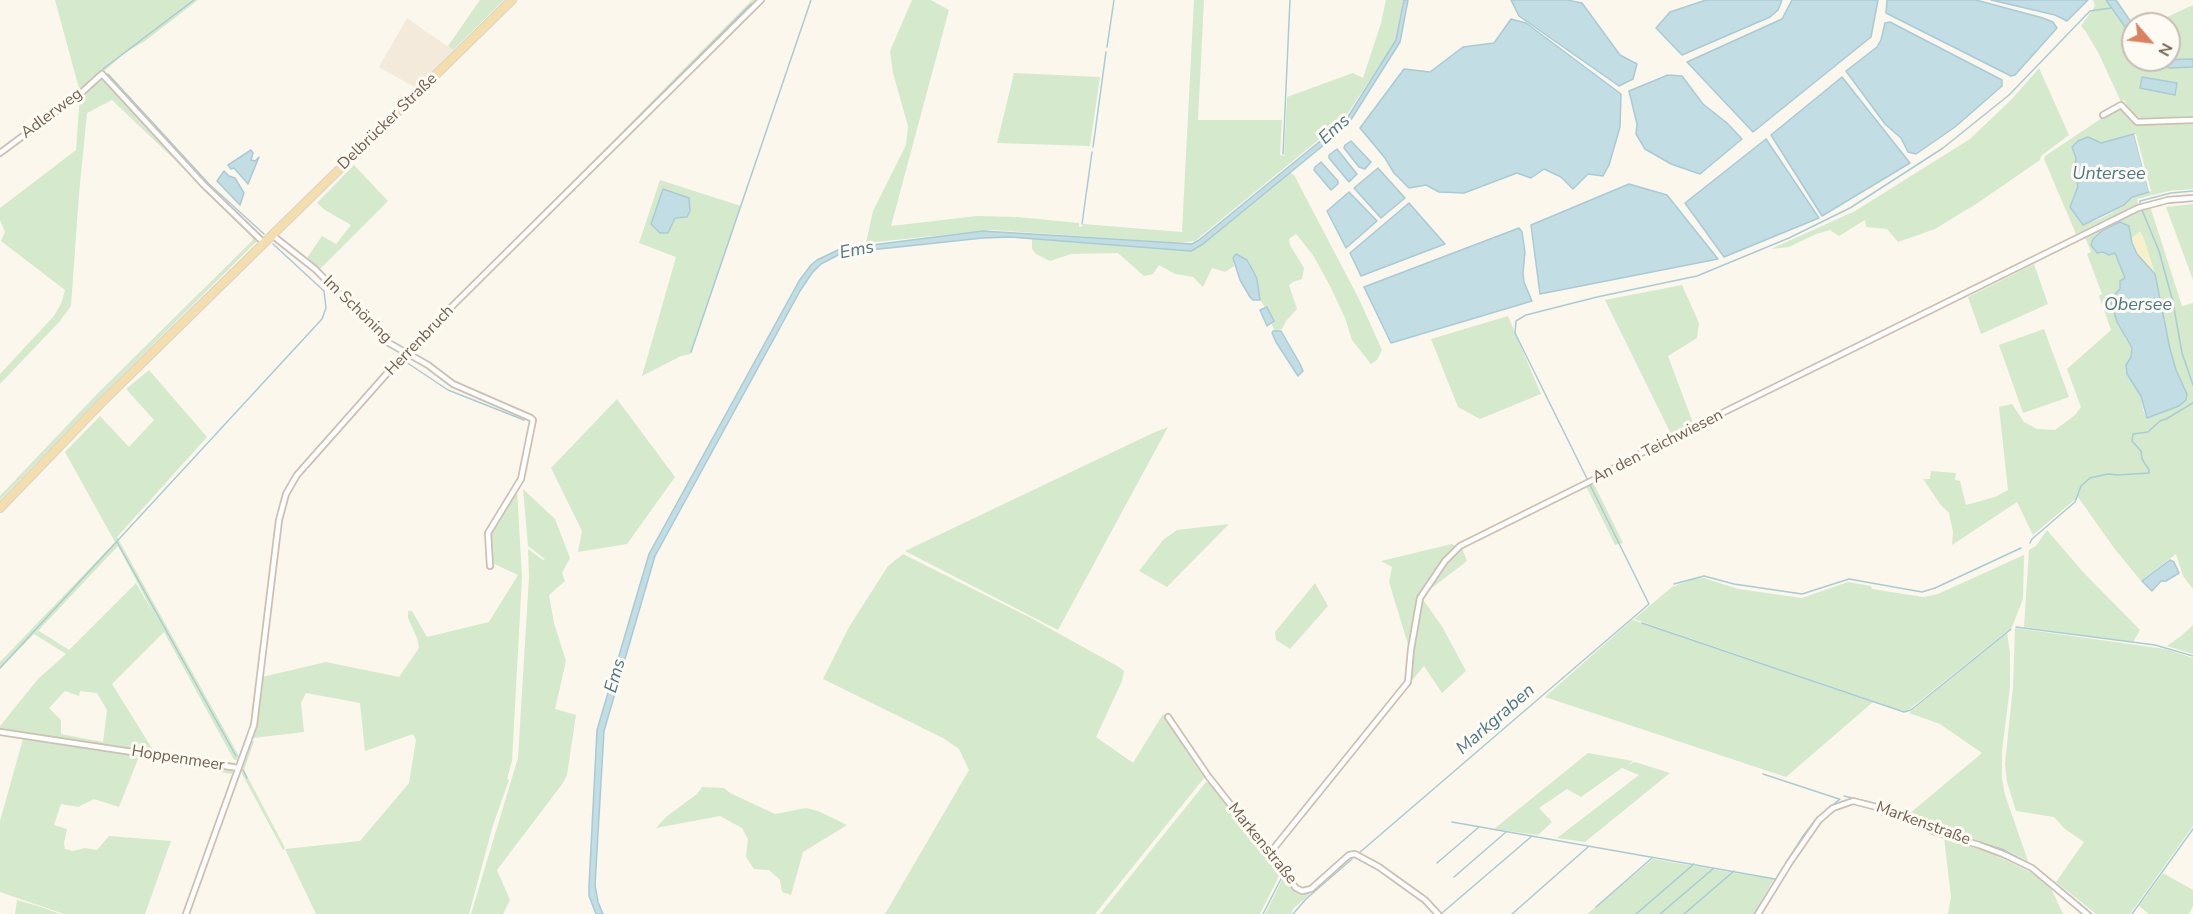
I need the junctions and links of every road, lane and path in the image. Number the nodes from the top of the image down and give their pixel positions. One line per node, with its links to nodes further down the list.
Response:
1 (512, 0): 7 (main road, Delbrücker Straße)
2 (761, 0): 9 (street, Herrenbruch)
3 (2103, 115): 4 (street)
4 (2193, 120)
5 (0, 153): 8 (street, Adlerweg)
6 (2193, 198): 15 (street, An den Teichwiesen)
7 (272, 235): 8 (main road, Delbrücker Straße); 9 (street, Im Schöning)
8 (264, 243): 10 (main road, Delbrücker Straße)
9 (406, 352): 11 (street, Im Schöning); 14 (street, Herrenbruch)
10 (0, 508)
11 (490, 566)
12 (1168, 717): 15 (street, Markenstraße)
13 (0, 732): 14 (street, Hoppenmeer)
14 (238, 768): 16 (street, Hoppenmeer)
15 (1270, 853): 17 (street, Markenstraße)
16 (186, 914)
17 (1438, 914)
18 (1758, 914): 19 (street, Markenstraße)
19 (2087, 914)

